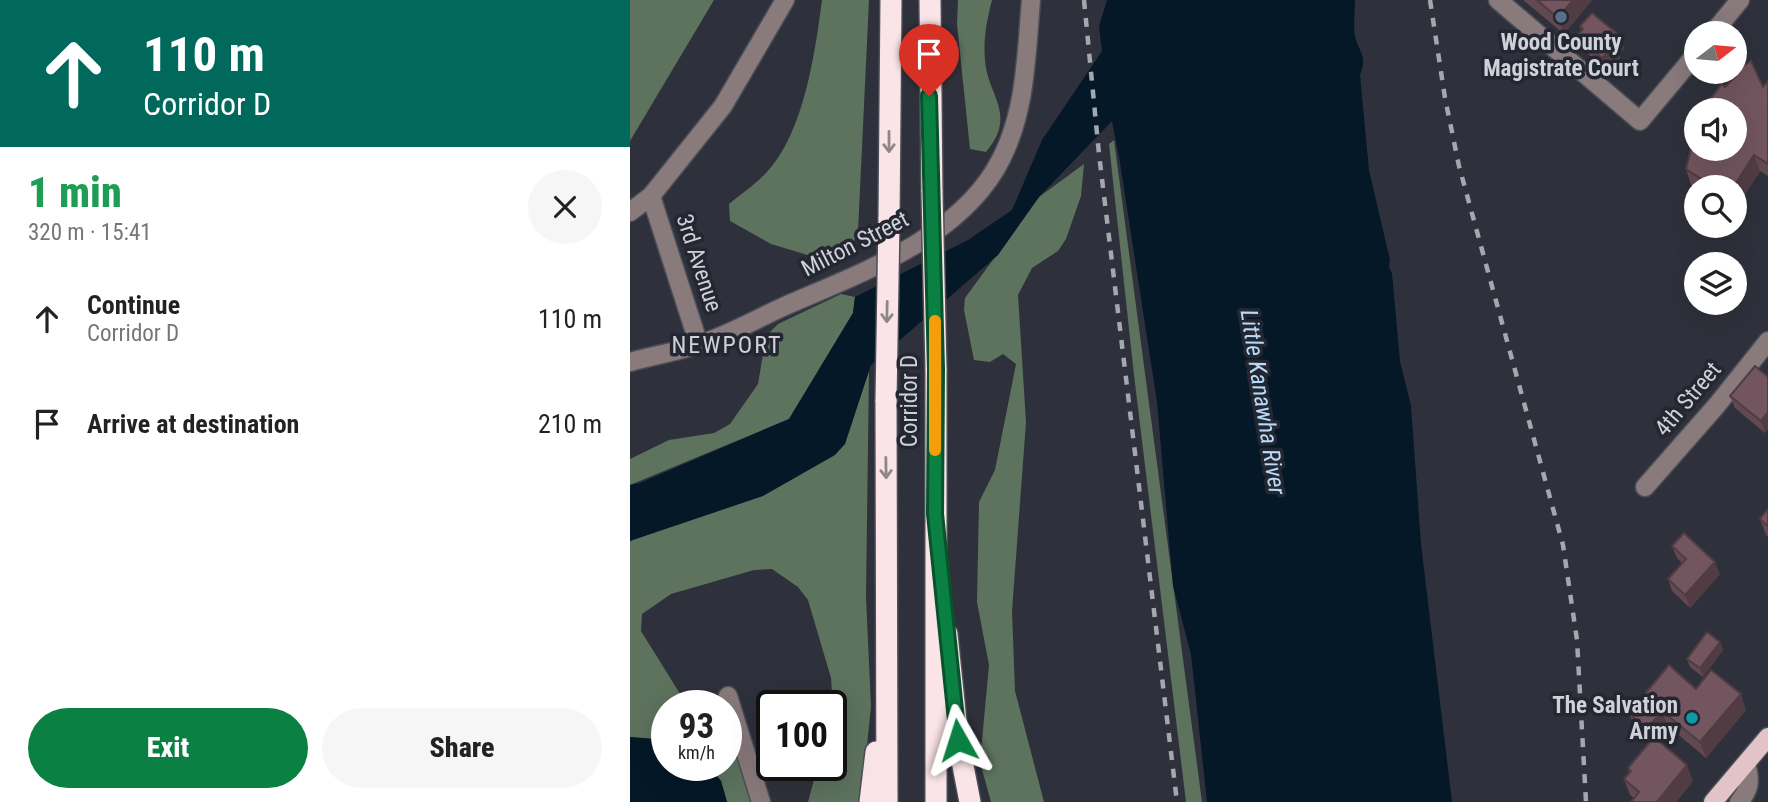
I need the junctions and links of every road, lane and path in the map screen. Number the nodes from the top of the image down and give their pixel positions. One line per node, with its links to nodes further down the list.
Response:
1 (785, 0): 9 (street)
2 (891, 0): 16 (highway, Corridor D, one-way to 16, bridge)
3 (930, 0): 15 (highway, Corridor D, bridge)
4 (1031, 0): 12 (street, Milton Street)
5 (1498, 0): 8 (street)
6 (1740, 0): 7 (street)
7 (1723, 21)
8 (1684, 68)
9 (651, 196): 10 (street); 12 (street, 3rd Avenue)
10 (630, 212)
11 (1768, 341): 14 (street, 4th Street)
12 (699, 345): 13 (street, Milton Street)
13 (630, 362)
14 (1645, 487)
15 (935, 514): 23 (highway, Corridor D); 24 (highway)
16 (888, 645): 21 (highway); 22 (highway, Corridor D)
17 (1768, 737): 19 (main road)
18 (742, 739): 20 (street)
19 (1746, 764): 25 (main road); 26 (street)
20 (761, 802)
21 (870, 802)
22 (887, 802)
23 (936, 802)
24 (970, 802)
25 (1713, 802)
26 (1739, 802)

